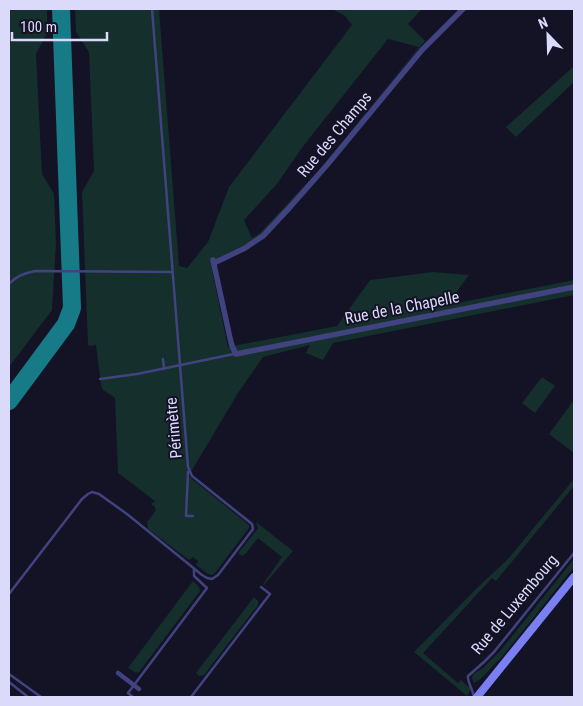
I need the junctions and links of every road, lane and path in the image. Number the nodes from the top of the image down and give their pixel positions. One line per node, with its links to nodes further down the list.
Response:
1 (152, 9): 3 (lane, Périmètre)
2 (463, 9): 6 (street, Rue des Champs)
3 (172, 272): 4 (lane); 8 (lane, Périmètre)
4 (9, 284)
5 (574, 287): 6 (street, Rue de la Chapelle)
6 (236, 354): 8 (lane)
7 (164, 359): 9 (lane)
8 (179, 365): 9 (lane); 11 (lane, Périmètre)
9 (164, 369): 10 (lane)
10 (100, 378)
11 (188, 470): 12 (lane); 14 (lane, Périmètre)
12 (193, 516)
13 (574, 553): 30 (lane, Rue de Luxembourg)
14 (194, 569): 17 (lane, Périmètre); 22 (lane)
15 (574, 577): 30 (main road, Rue de Luxembourg)
16 (261, 587): 23 (lane)
17 (9, 594)
18 (118, 673): 21 (street, bridge)
19 (9, 674): 25 (lane)
20 (9, 682): 24 (lane)
21 (139, 689)
22 (128, 693): 26 (lane); 27 (lane)
23 (194, 693): 28 (lane); 29 (lane)
24 (28, 697)
25 (41, 697)
26 (125, 697)
27 (133, 697)
28 (191, 697)
29 (195, 697)
30 (475, 697)

